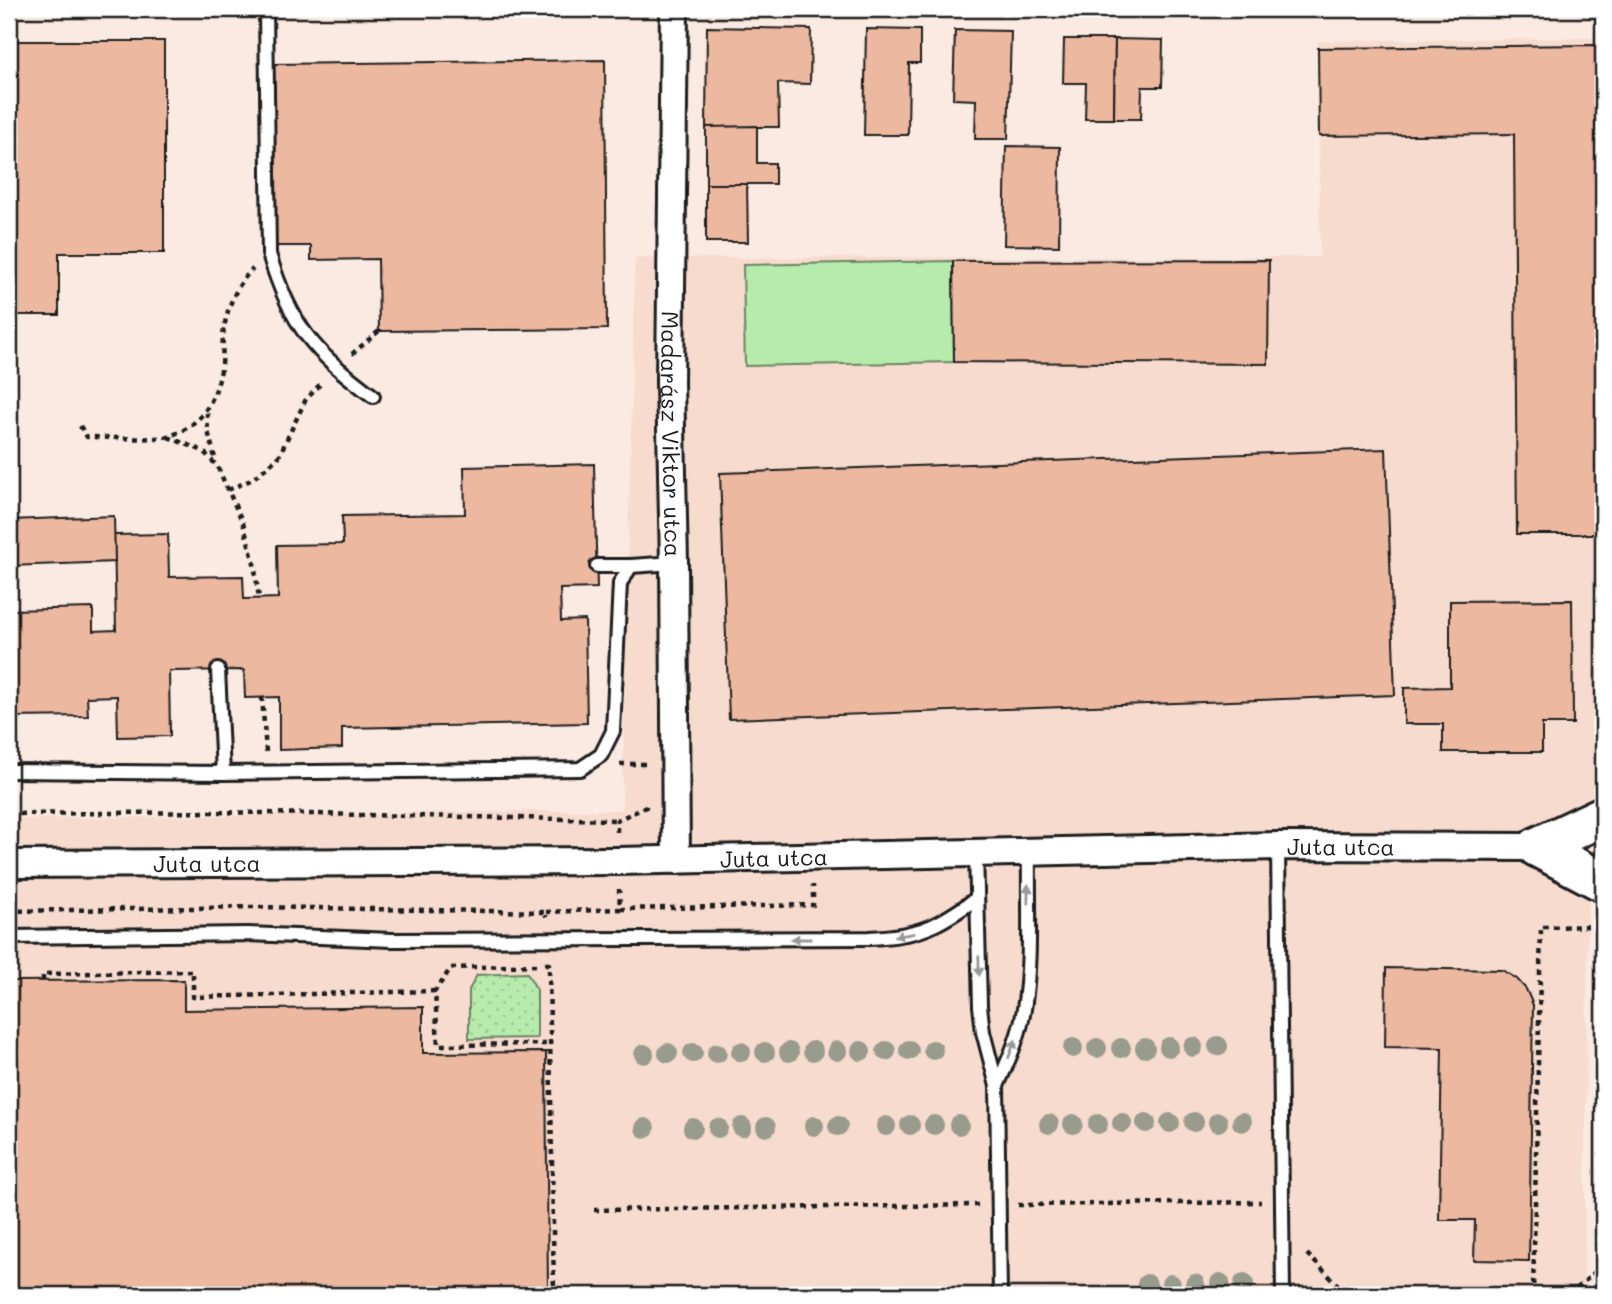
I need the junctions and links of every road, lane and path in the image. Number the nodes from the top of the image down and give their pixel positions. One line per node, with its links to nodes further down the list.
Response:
1 (266, 9): 3 (lane)
2 (674, 9): 12 (street, Madarász Viktor utca)
3 (269, 254): 5 (lane); 7 (path)
4 (379, 331): 5 (path)
5 (335, 368): 6 (lane); 11 (path)
6 (373, 396)
7 (207, 412): 9 (path); 10 (path)
8 (80, 426): 9 (path)
9 (167, 436): 10 (path)
10 (216, 466): 11 (path)
11 (228, 490): 15 (path)
12 (674, 563): 14 (lane); 29 (street, Madarász Viktor utca)
13 (597, 566): 14 (lane)
14 (631, 566): 19 (lane)
15 (259, 598)
16 (218, 670): 20 (lane)
17 (262, 697): 19 (path)
18 (9, 771): 20 (lane)
19 (267, 772): 20 (lane)
20 (223, 773)
21 (649, 797): 24 (path)
22 (9, 814): 24 (path)
23 (1603, 816): 26 (main road)
24 (617, 820): 30 (path)
25 (1278, 846): 26 (street, Juta utca); 27 (street, Juta utca); 44 (lane)
26 (1537, 847): 32 (main road)
27 (1029, 850): 28 (street, Juta utca); 43 (lane, one-way to 27)
28 (976, 852): 29 (street, Juta utca); 34 (lane)
29 (676, 860): 30 (street, Juta utca)
30 (618, 861): 31 (street, Juta utca); 35 (path)
31 (9, 863)
32 (1603, 882)
33 (825, 883): 35 (path)
34 (977, 898): 38 (lane, one-way to 38); 43 (lane, one-way to 43)
35 (620, 909): 36 (path)
36 (546, 912)
37 (1603, 926): 53 (path)
38 (9, 937)
39 (43, 981): 40 (path)
40 (435, 990): 42 (path); 42 (path)
41 (1603, 994): 48 (path)
42 (551, 1044): 49 (path)
43 (997, 1086): 45 (lane)
44 (1282, 1202): 45 (path); 51 (lane)
45 (999, 1205): 46 (path); 50 (lane)
46 (594, 1210)
47 (1307, 1254): 52 (path)
48 (1600, 1267): 54 (path); 55 (path)
49 (554, 1295)
50 (1000, 1295)
51 (1283, 1295)
52 (1348, 1295)
53 (1533, 1295)
54 (1570, 1295)
55 (1599, 1295)

